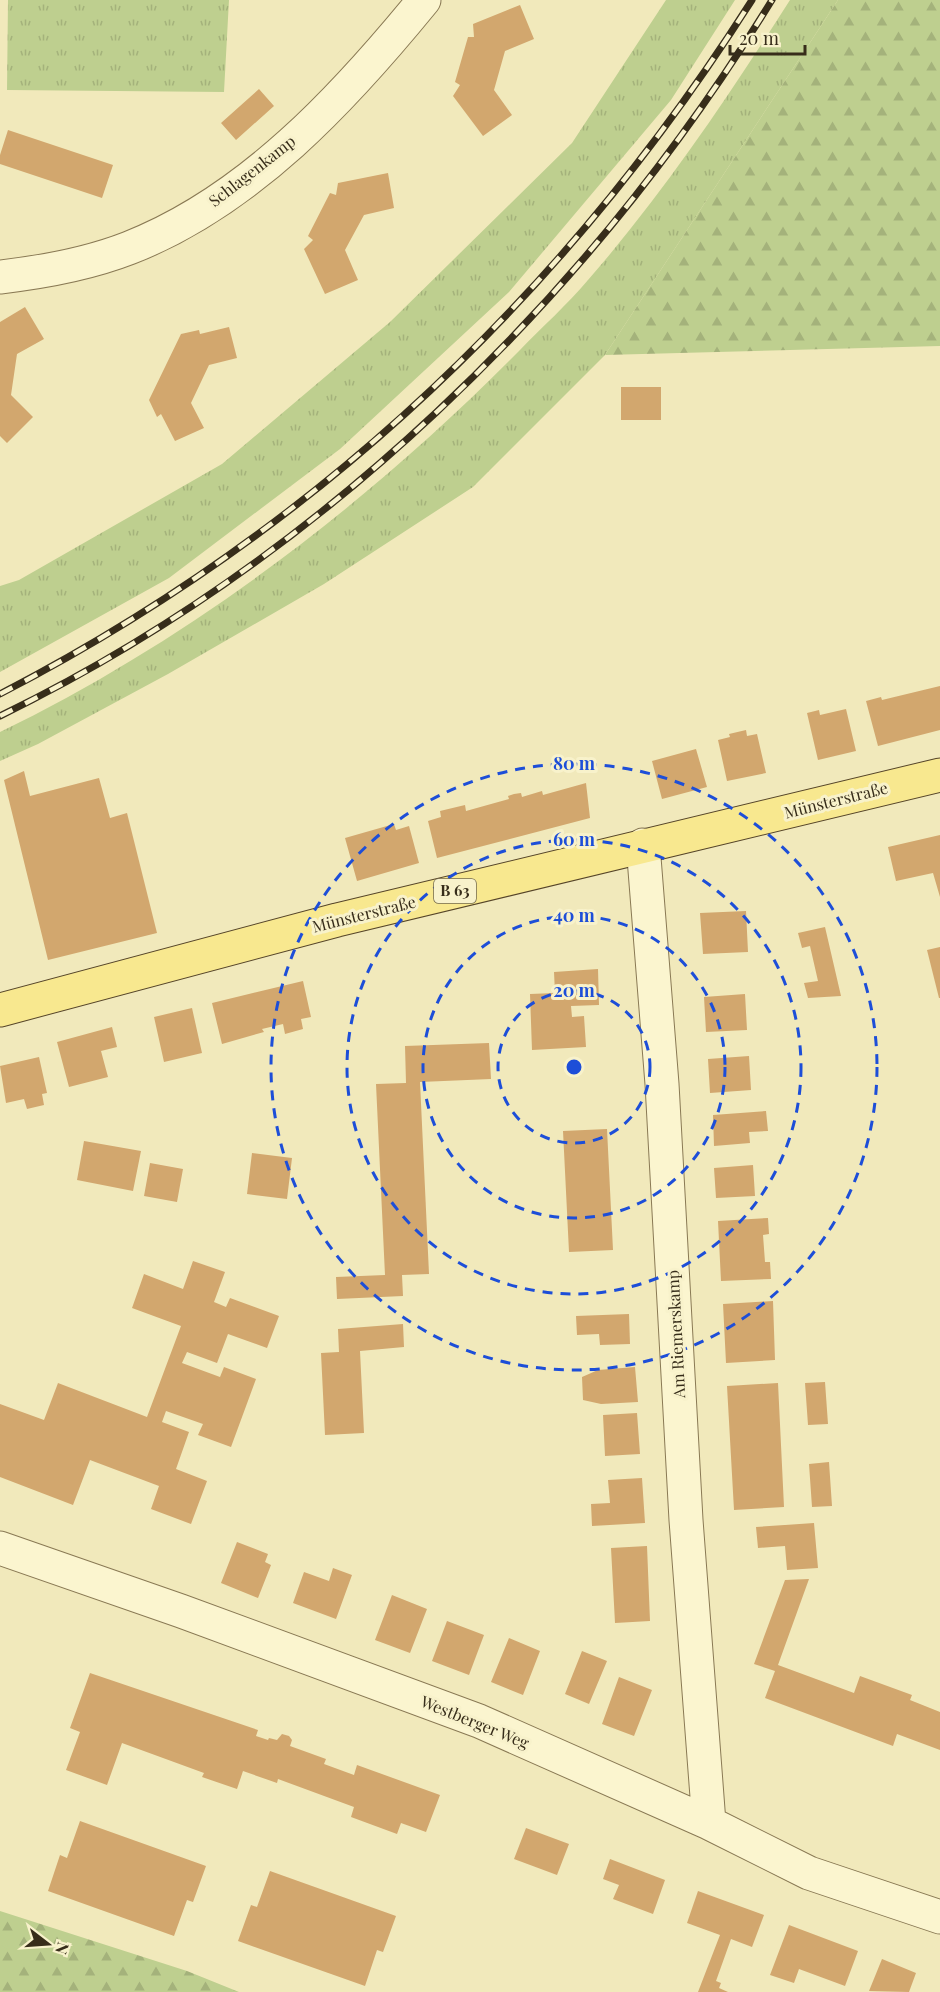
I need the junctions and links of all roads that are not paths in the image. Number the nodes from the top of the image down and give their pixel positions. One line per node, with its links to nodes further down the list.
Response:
1 (424, 0): 2 (street, Schlagenkamp)
2 (0, 277)
3 (940, 775): 4 (main road, Münsterstraße / B 63)
4 (643, 845): 5 (main road, Münsterstraße / B 63); 7 (street, Am Riemerskamp)
5 (0, 1010)
6 (0, 1548): 7 (street, Westberger Weg)
7 (709, 1823): 8 (street, Westberger Weg)
8 (940, 1917)

